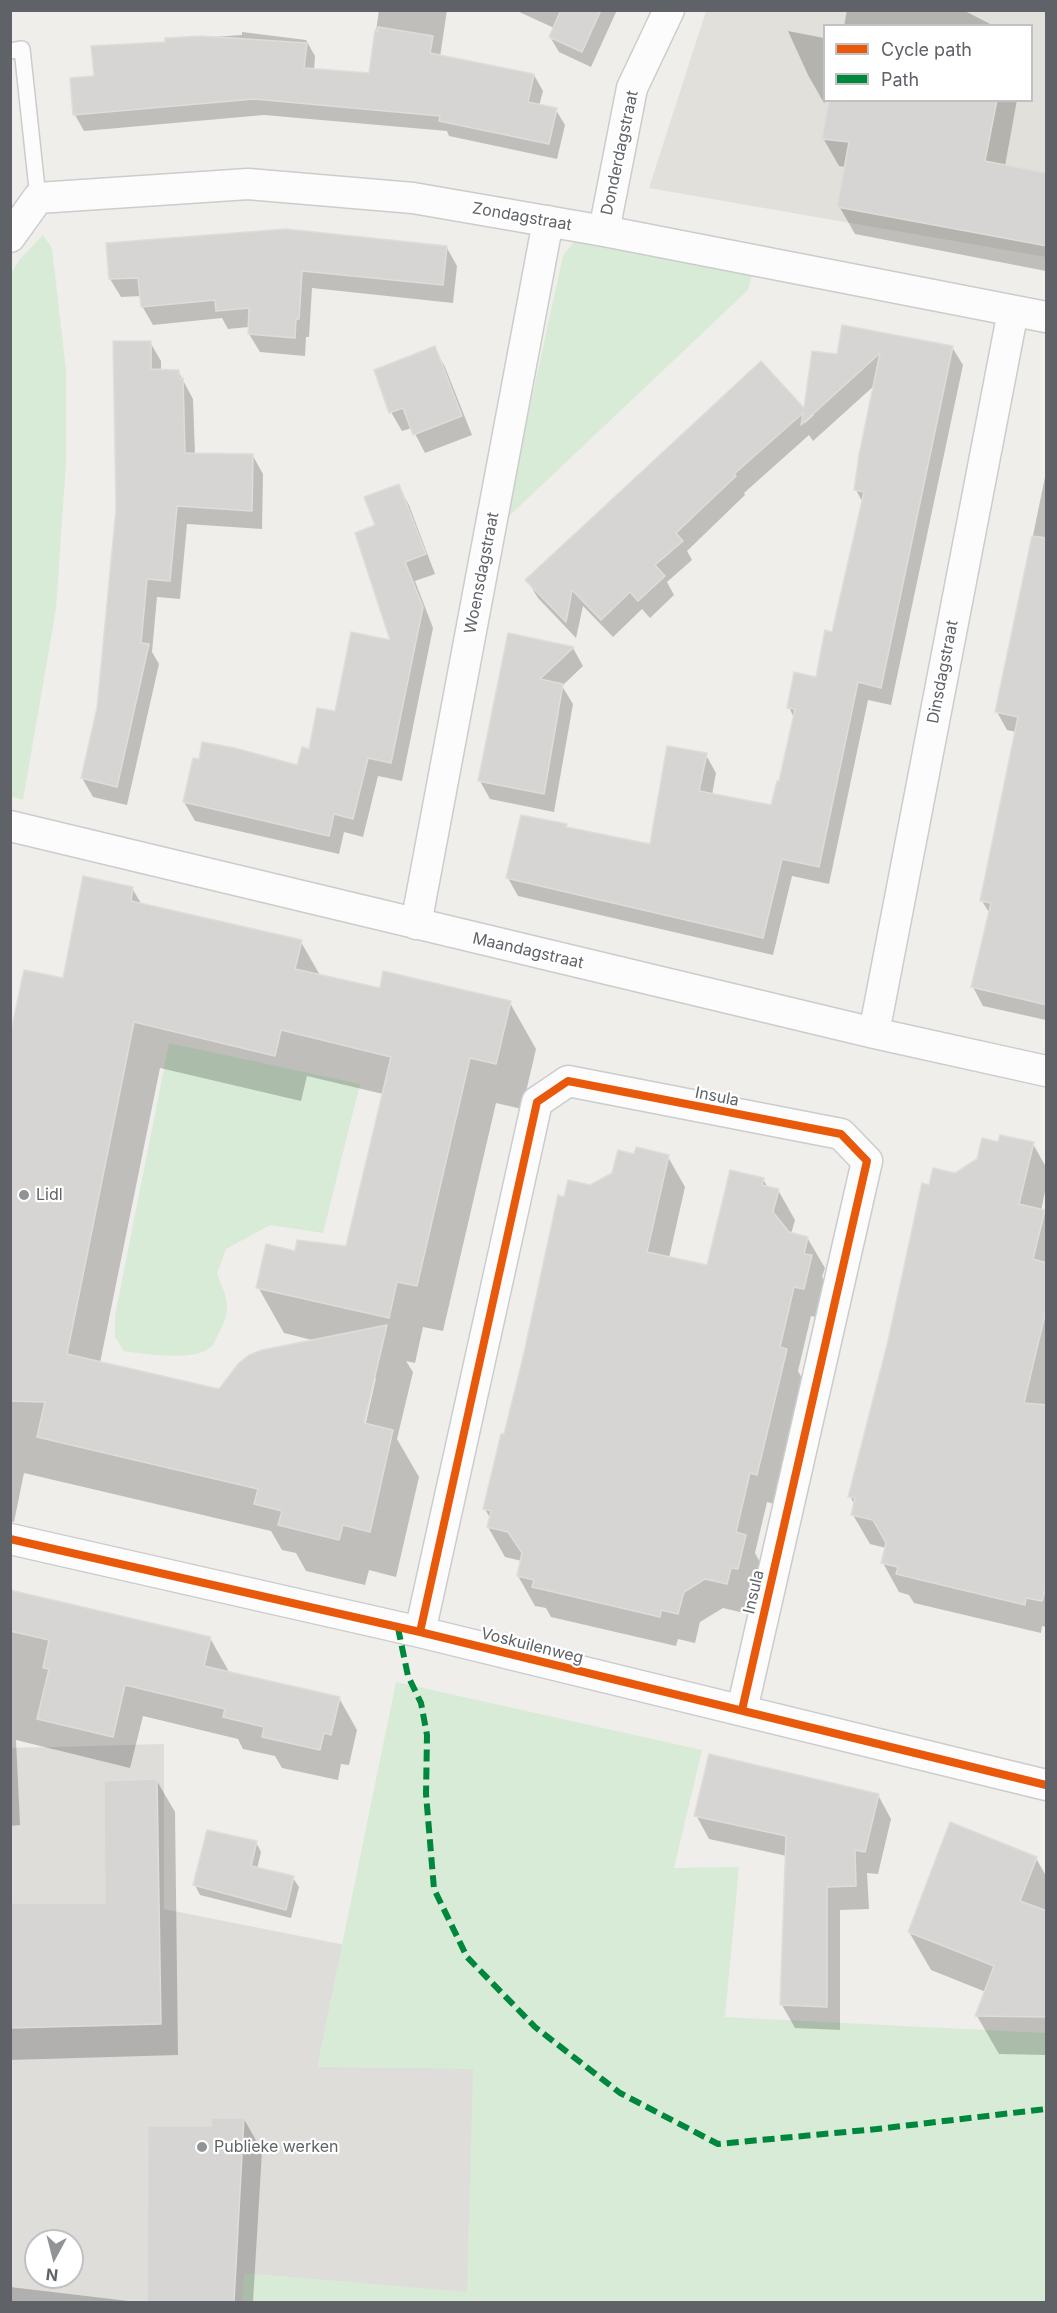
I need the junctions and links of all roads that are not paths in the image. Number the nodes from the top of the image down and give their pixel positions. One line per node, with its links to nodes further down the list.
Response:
1 (669, 10): 5 (street, Donderdagstraat)
2 (10, 51): 3 (lane)
3 (38, 198): 4 (street, Zondagstraat); 6 (street)
4 (548, 221): 5 (street, Zondagstraat); 10 (street, Woensdagstraat)
5 (604, 231): 7 (street, Zondagstraat)
6 (10, 237)
7 (1013, 311): 8 (street, Zondagstraat); 11 (street, Dinsdagstraat)
8 (1047, 317)
9 (10, 826): 10 (street, Maandagstraat)
10 (416, 924): 11 (street, Maandagstraat)
11 (874, 1033): 12 (street, Maandagstraat)
12 (1047, 1071)
13 (10, 1539): 14 (street, Voskuilenweg)
14 (420, 1632): 15 (street, Voskuilenweg); 15 (street, Insula)
15 (742, 1710): 16 (street, Voskuilenweg)
16 (1047, 1785)

